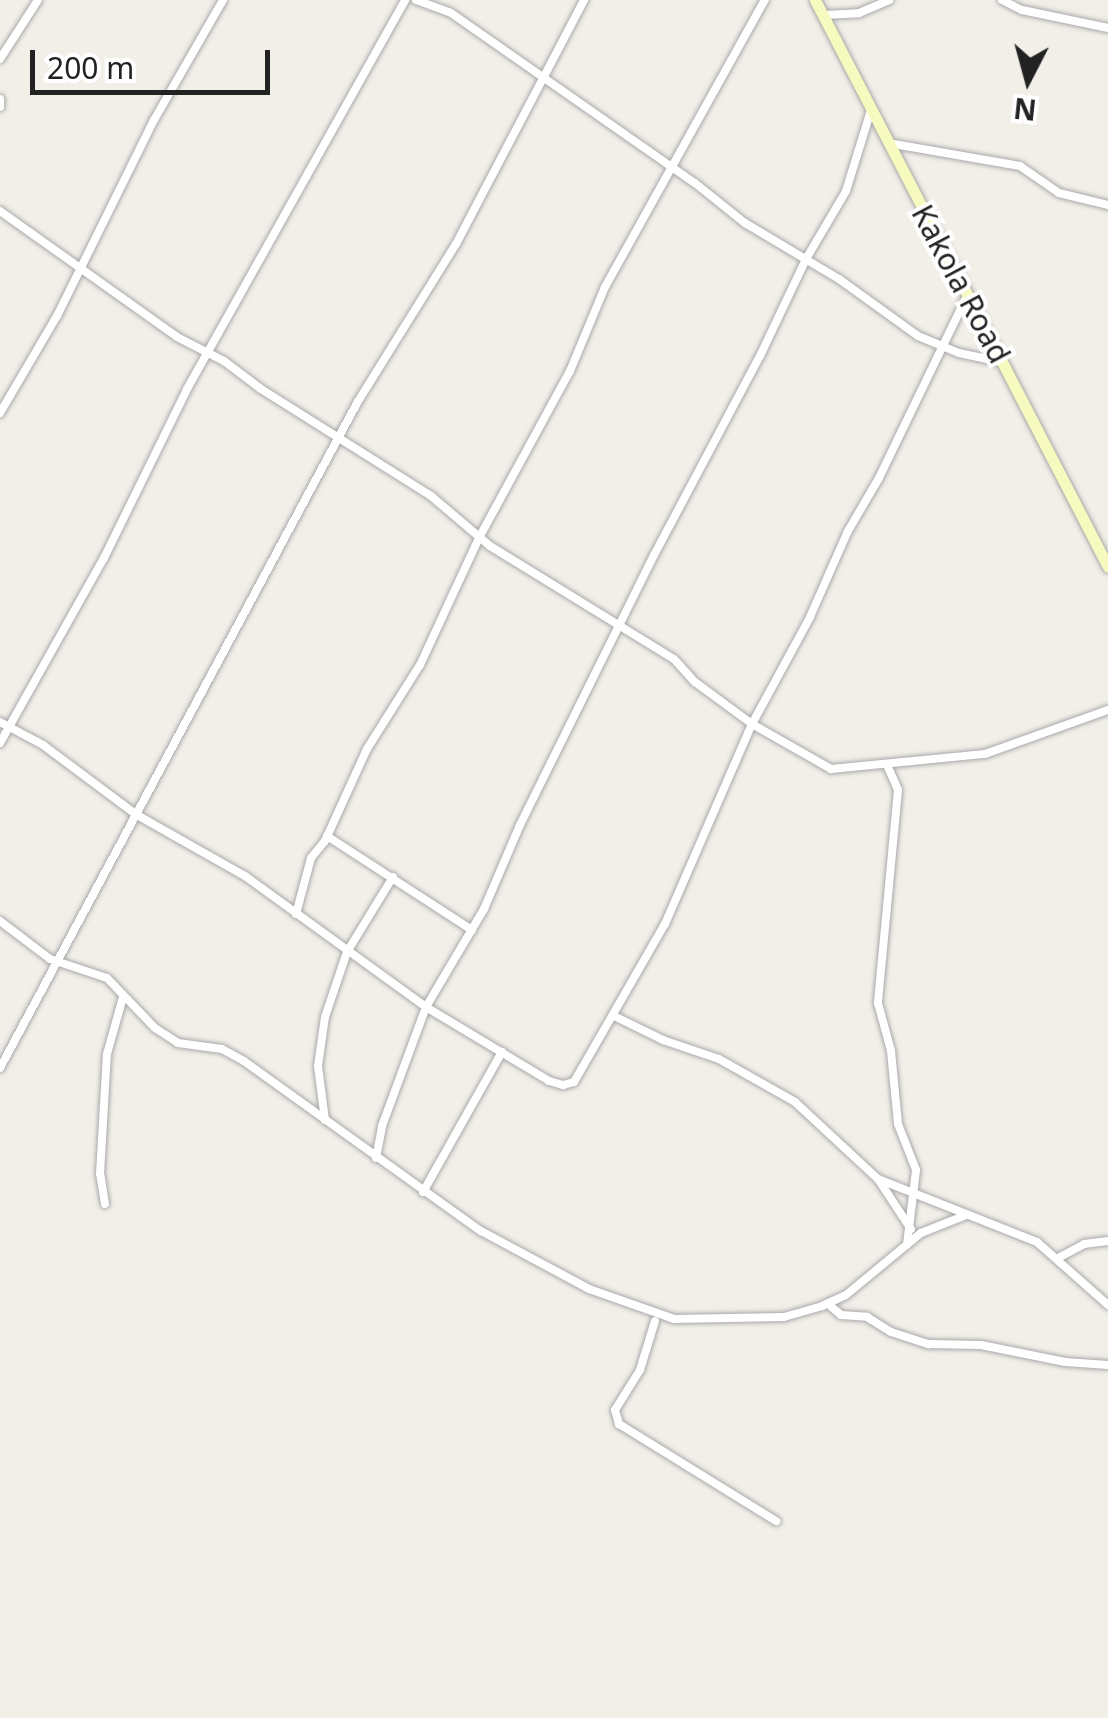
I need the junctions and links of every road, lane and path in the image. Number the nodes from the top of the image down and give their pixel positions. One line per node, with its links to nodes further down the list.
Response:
1 (38, 0): 12 (street)
2 (223, 0): 22 (street)
3 (405, 0): 25 (street)
4 (416, 0): 13 (street)
5 (584, 0): 13 (street)
6 (765, 0): 18 (street)
7 (816, 0): 10 (main road, Kakola Road)
8 (889, 0): 10 (street)
9 (1002, 0): 11 (street)
10 (824, 14): 16 (main road, Kakola Road)
11 (1108, 28)
12 (0, 60)
13 (541, 75): 18 (street); 28 (street)
14 (0, 99): 15 (street)
15 (0, 107)
16 (871, 110): 17 (main road, Kakola Road); 21 (street)
17 (888, 143): 19 (street); 23 (main road, Kakola Road)
18 (671, 167): 21 (street); 29 (street)
19 (1108, 205)
20 (0, 211): 22 (street)
21 (806, 259): 24 (street); 31 (street)
22 (80, 266): 25 (street); 27 (street)
23 (967, 296): 24 (street); 26 (main road, Kakola Road)
24 (940, 346): 26 (street); 34 (street)
25 (208, 351): 28 (street); 33 (street)
26 (1002, 362): 30 (main road, Kakola Road)
27 (0, 413)
28 (340, 440): 29 (street); 37 (street)
29 (480, 536): 31 (street); 38 (street)
30 (1108, 567)
31 (620, 627): 34 (street); 42 (street)
32 (1108, 710): 36 (street)
33 (4, 724): 35 (street); 37 (street)
34 (752, 724): 36 (street); 47 (street)
35 (0, 743)
36 (888, 765): 54 (street)
37 (136, 815): 40 (street); 44 (street)
38 (327, 836): 39 (street); 40 (street)
39 (393, 877): 42 (street); 43 (street)
40 (296, 914): 43 (street)
41 (0, 921): 44 (street)
42 (472, 930): 46 (street)
43 (348, 952): 46 (street); 50 (street)
44 (58, 962): 45 (street); 49 (street)
45 (124, 997): 50 (street); 55 (street)
46 (426, 1007): 48 (street); 51 (street)
47 (614, 1016): 48 (street); 52 (street)
48 (502, 1052): 53 (street)
49 (0, 1068)
50 (325, 1120): 51 (street)
51 (376, 1158): 53 (street)
52 (878, 1179): 54 (street); 57 (street)
53 (423, 1192): 61 (street)
54 (916, 1195): 56 (street); 57 (street)
55 (105, 1204)
56 (966, 1215): 59 (street); 60 (street)
57 (911, 1229): 59 (street)
58 (1108, 1241): 60 (street)
59 (908, 1244): 61 (street)
60 (1058, 1258): 62 (street)
61 (828, 1304): 64 (street)
62 (1108, 1304)
63 (655, 1321): 65 (street)
64 (1108, 1365)
65 (776, 1521)

